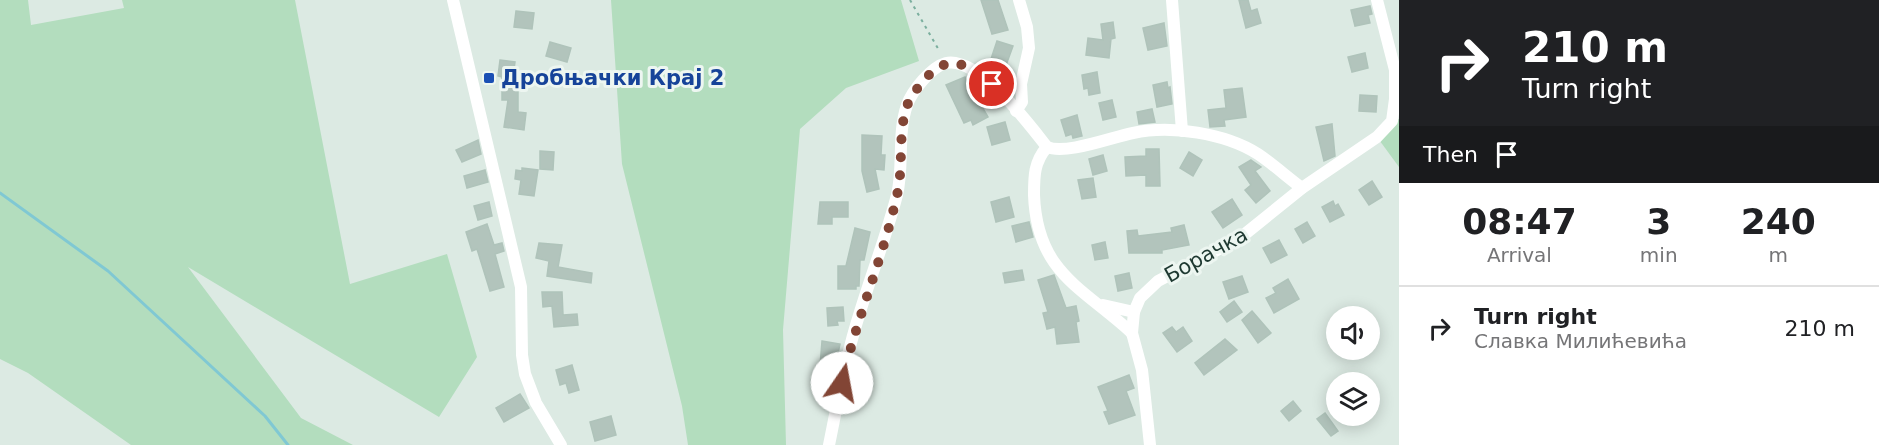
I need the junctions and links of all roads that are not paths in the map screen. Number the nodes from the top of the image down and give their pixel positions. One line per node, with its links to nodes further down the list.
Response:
1 (453, 0): 14 (street)
2 (1019, 0): 6 (street)
3 (1172, 0): 8 (street)
4 (1377, 0): 5 (street, Борачка)
5 (1397, 73): 7 (street, Борачка)
6 (1016, 111): 9 (street); 15 (street)
7 (1395, 120): 10 (street, Борачка)
8 (1182, 131): 9 (street); 10 (street)
9 (1047, 147): 11 (street)
10 (1302, 188): 12 (street, Борачка)
11 (1098, 304): 12 (street); 13 (street)
12 (1134, 312): 13 (street, Борачка)
13 (1132, 333): 16 (street, Борачка)
14 (561, 445)
15 (829, 445)
16 (1150, 445)

